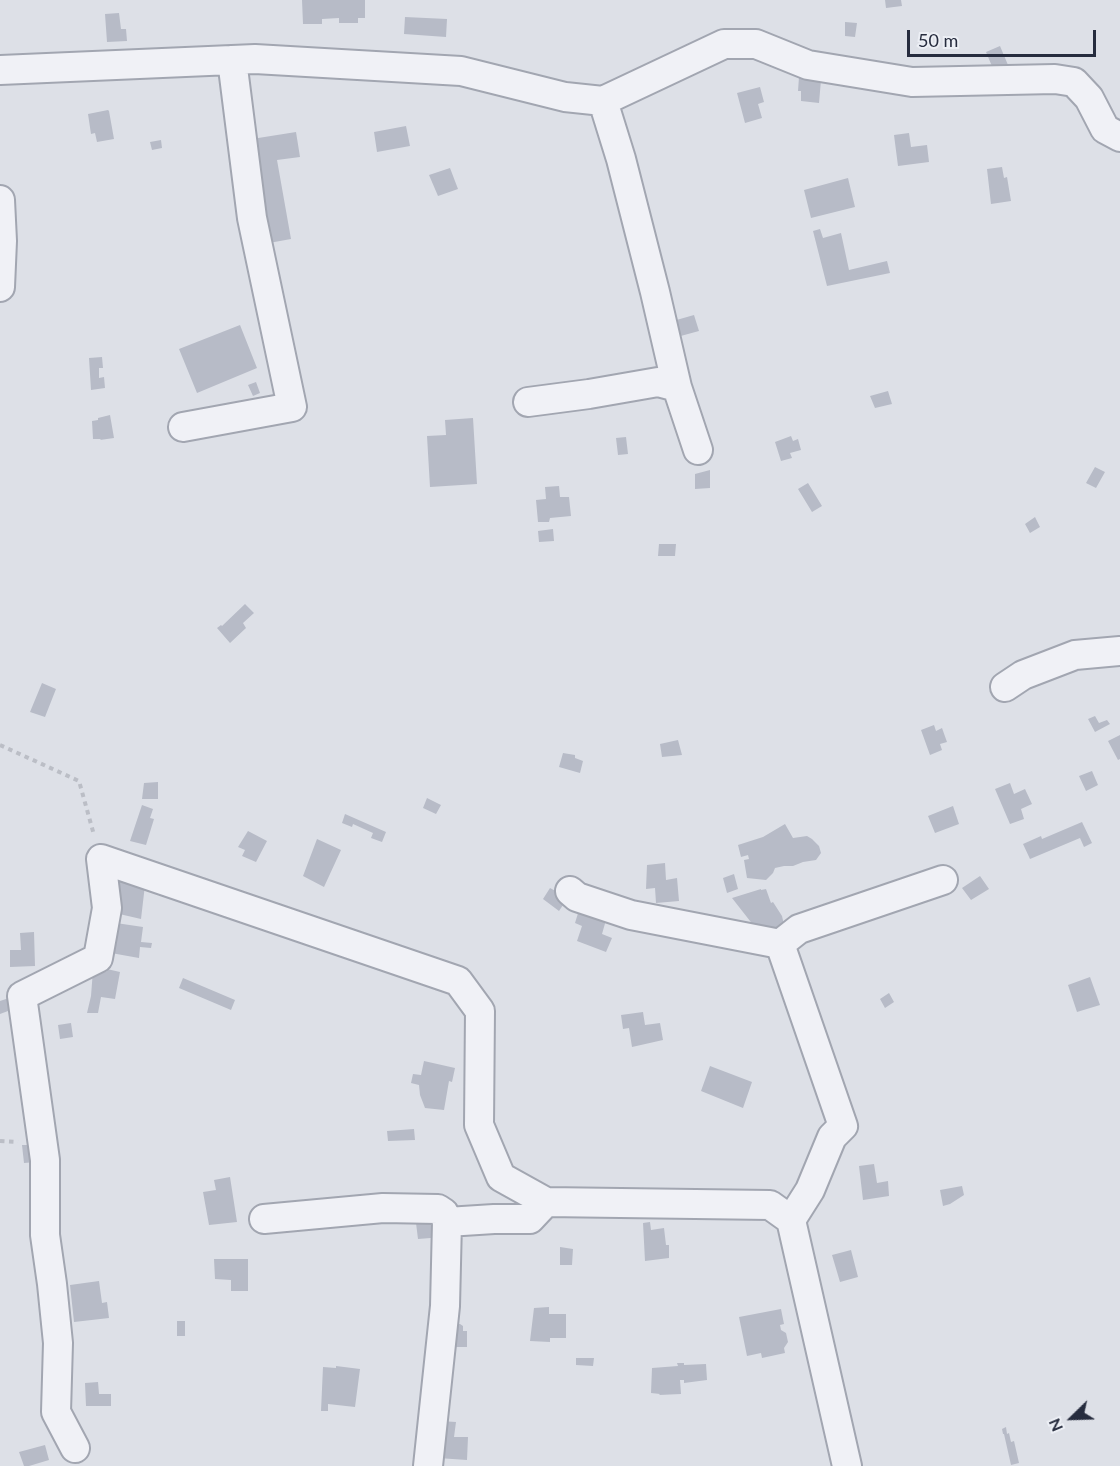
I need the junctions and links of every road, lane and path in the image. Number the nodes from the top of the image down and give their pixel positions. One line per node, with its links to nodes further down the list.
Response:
1 (232, 60): 2 (street); 3 (street); 9 (street)
2 (0, 70)
3 (603, 101): 4 (street); 7 (street)
4 (1120, 137)
5 (0, 200): 6 (street)
6 (0, 287)
7 (677, 387): 8 (street); 10 (street)
8 (528, 402)
9 (183, 427)
10 (698, 450)
11 (1120, 651): 12 (street)
12 (1005, 687)
13 (0, 745): 14 (path)
14 (101, 858): 18 (street); 22 (street)
15 (943, 880): 17 (street)
16 (570, 891): 17 (street)
17 (780, 944): 20 (street)
18 (546, 1202): 20 (street); 21 (street)
19 (264, 1219): 21 (street)
20 (791, 1220): 24 (street)
21 (447, 1222): 23 (street)
22 (75, 1448)
23 (429, 1466)
24 (847, 1466)

